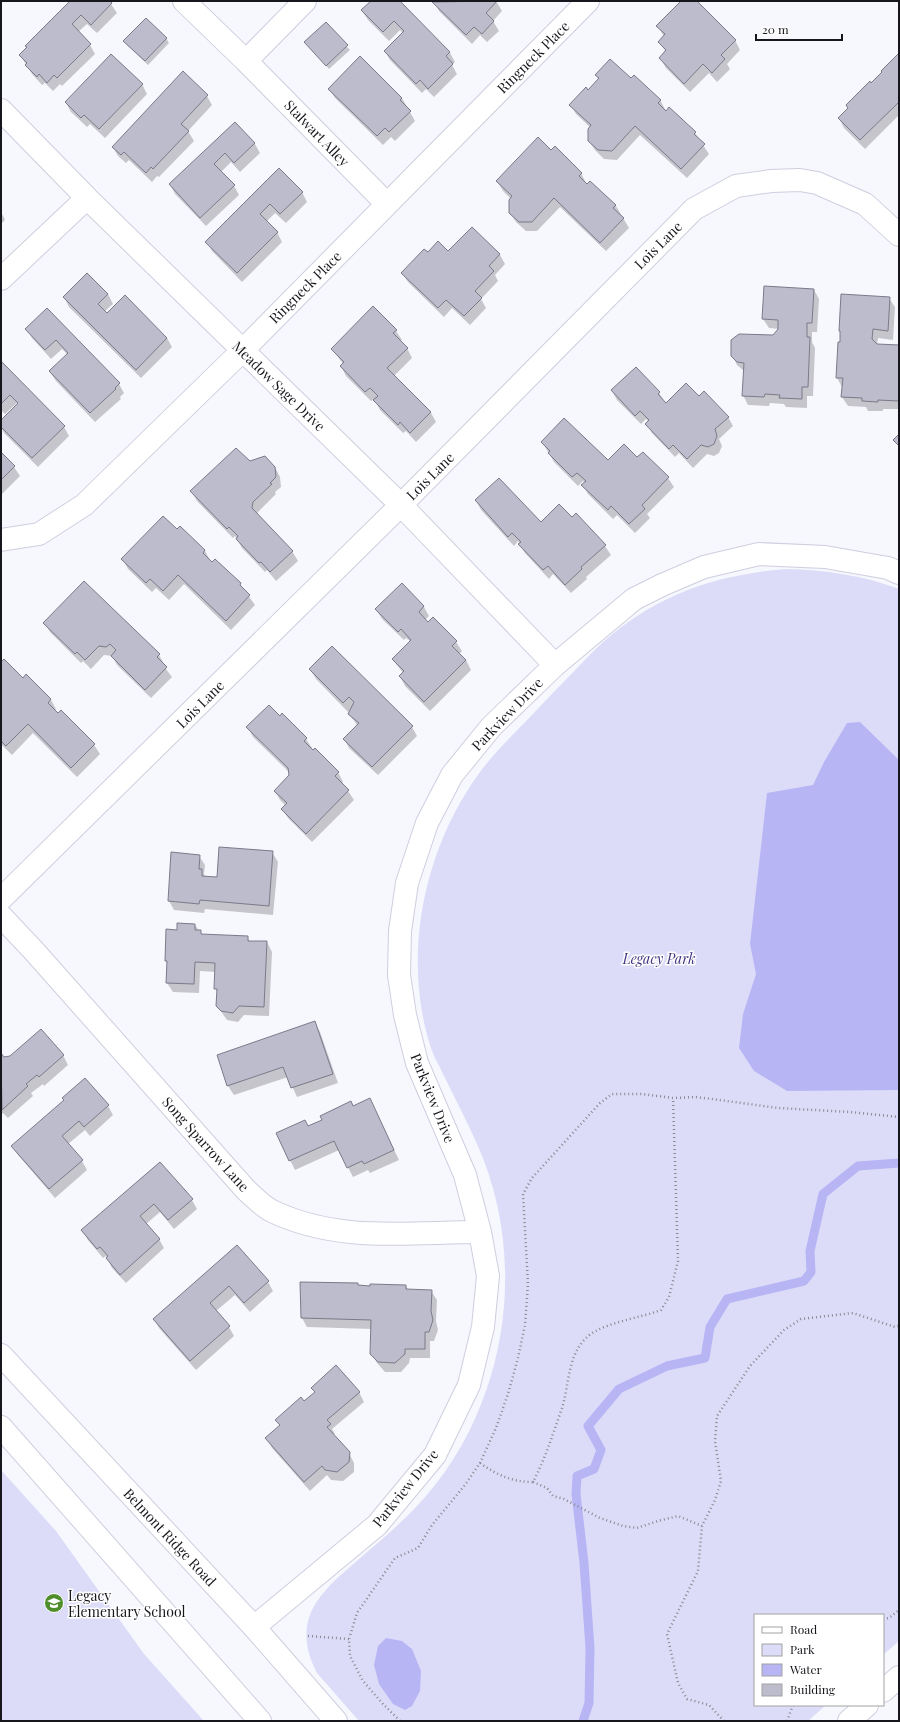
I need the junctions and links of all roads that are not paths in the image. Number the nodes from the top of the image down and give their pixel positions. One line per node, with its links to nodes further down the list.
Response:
1 (184, 1): 4 (street, Stalwart Alley)
2 (305, 1): 4 (street)
3 (588, 1): 7 (street, Ringneck Place)
4 (246, 61): 7 (street, Stalwart Alley)
5 (1, 110): 6 (street, Meadow Sage Drive)
6 (87, 198): 9 (street); 10 (street, Meadow Sage Drive)
7 (387, 204): 10 (street, Ringneck Place)
8 (899, 235): 11 (street, Lois Lane)
9 (1, 279)
10 (243, 350): 11 (street, Meadow Sage Drive); 12 (street, Ringneck Place)
11 (401, 505): 14 (street, Meadow Sage Drive); 15 (street, Lois Lane)
12 (1, 540)
13 (899, 573): 14 (street, Parkview Drive)
14 (555, 665): 17 (street, Parkview Drive)
15 (1, 899)
16 (1, 916): 17 (street, Song Sparrow Lane)
17 (480, 1232): 20 (street, Parkview Drive)
18 (1, 1355): 20 (street, Belmont Ridge Road)
19 (1, 1427): 24 (street)
20 (254, 1627): 25 (street, Belmont Ridge Road)
21 (899, 1677): 22 (street)
22 (884, 1690)
23 (866, 1706): 26 (street)
24 (260, 1721)
25 (336, 1721)
26 (849, 1721)

